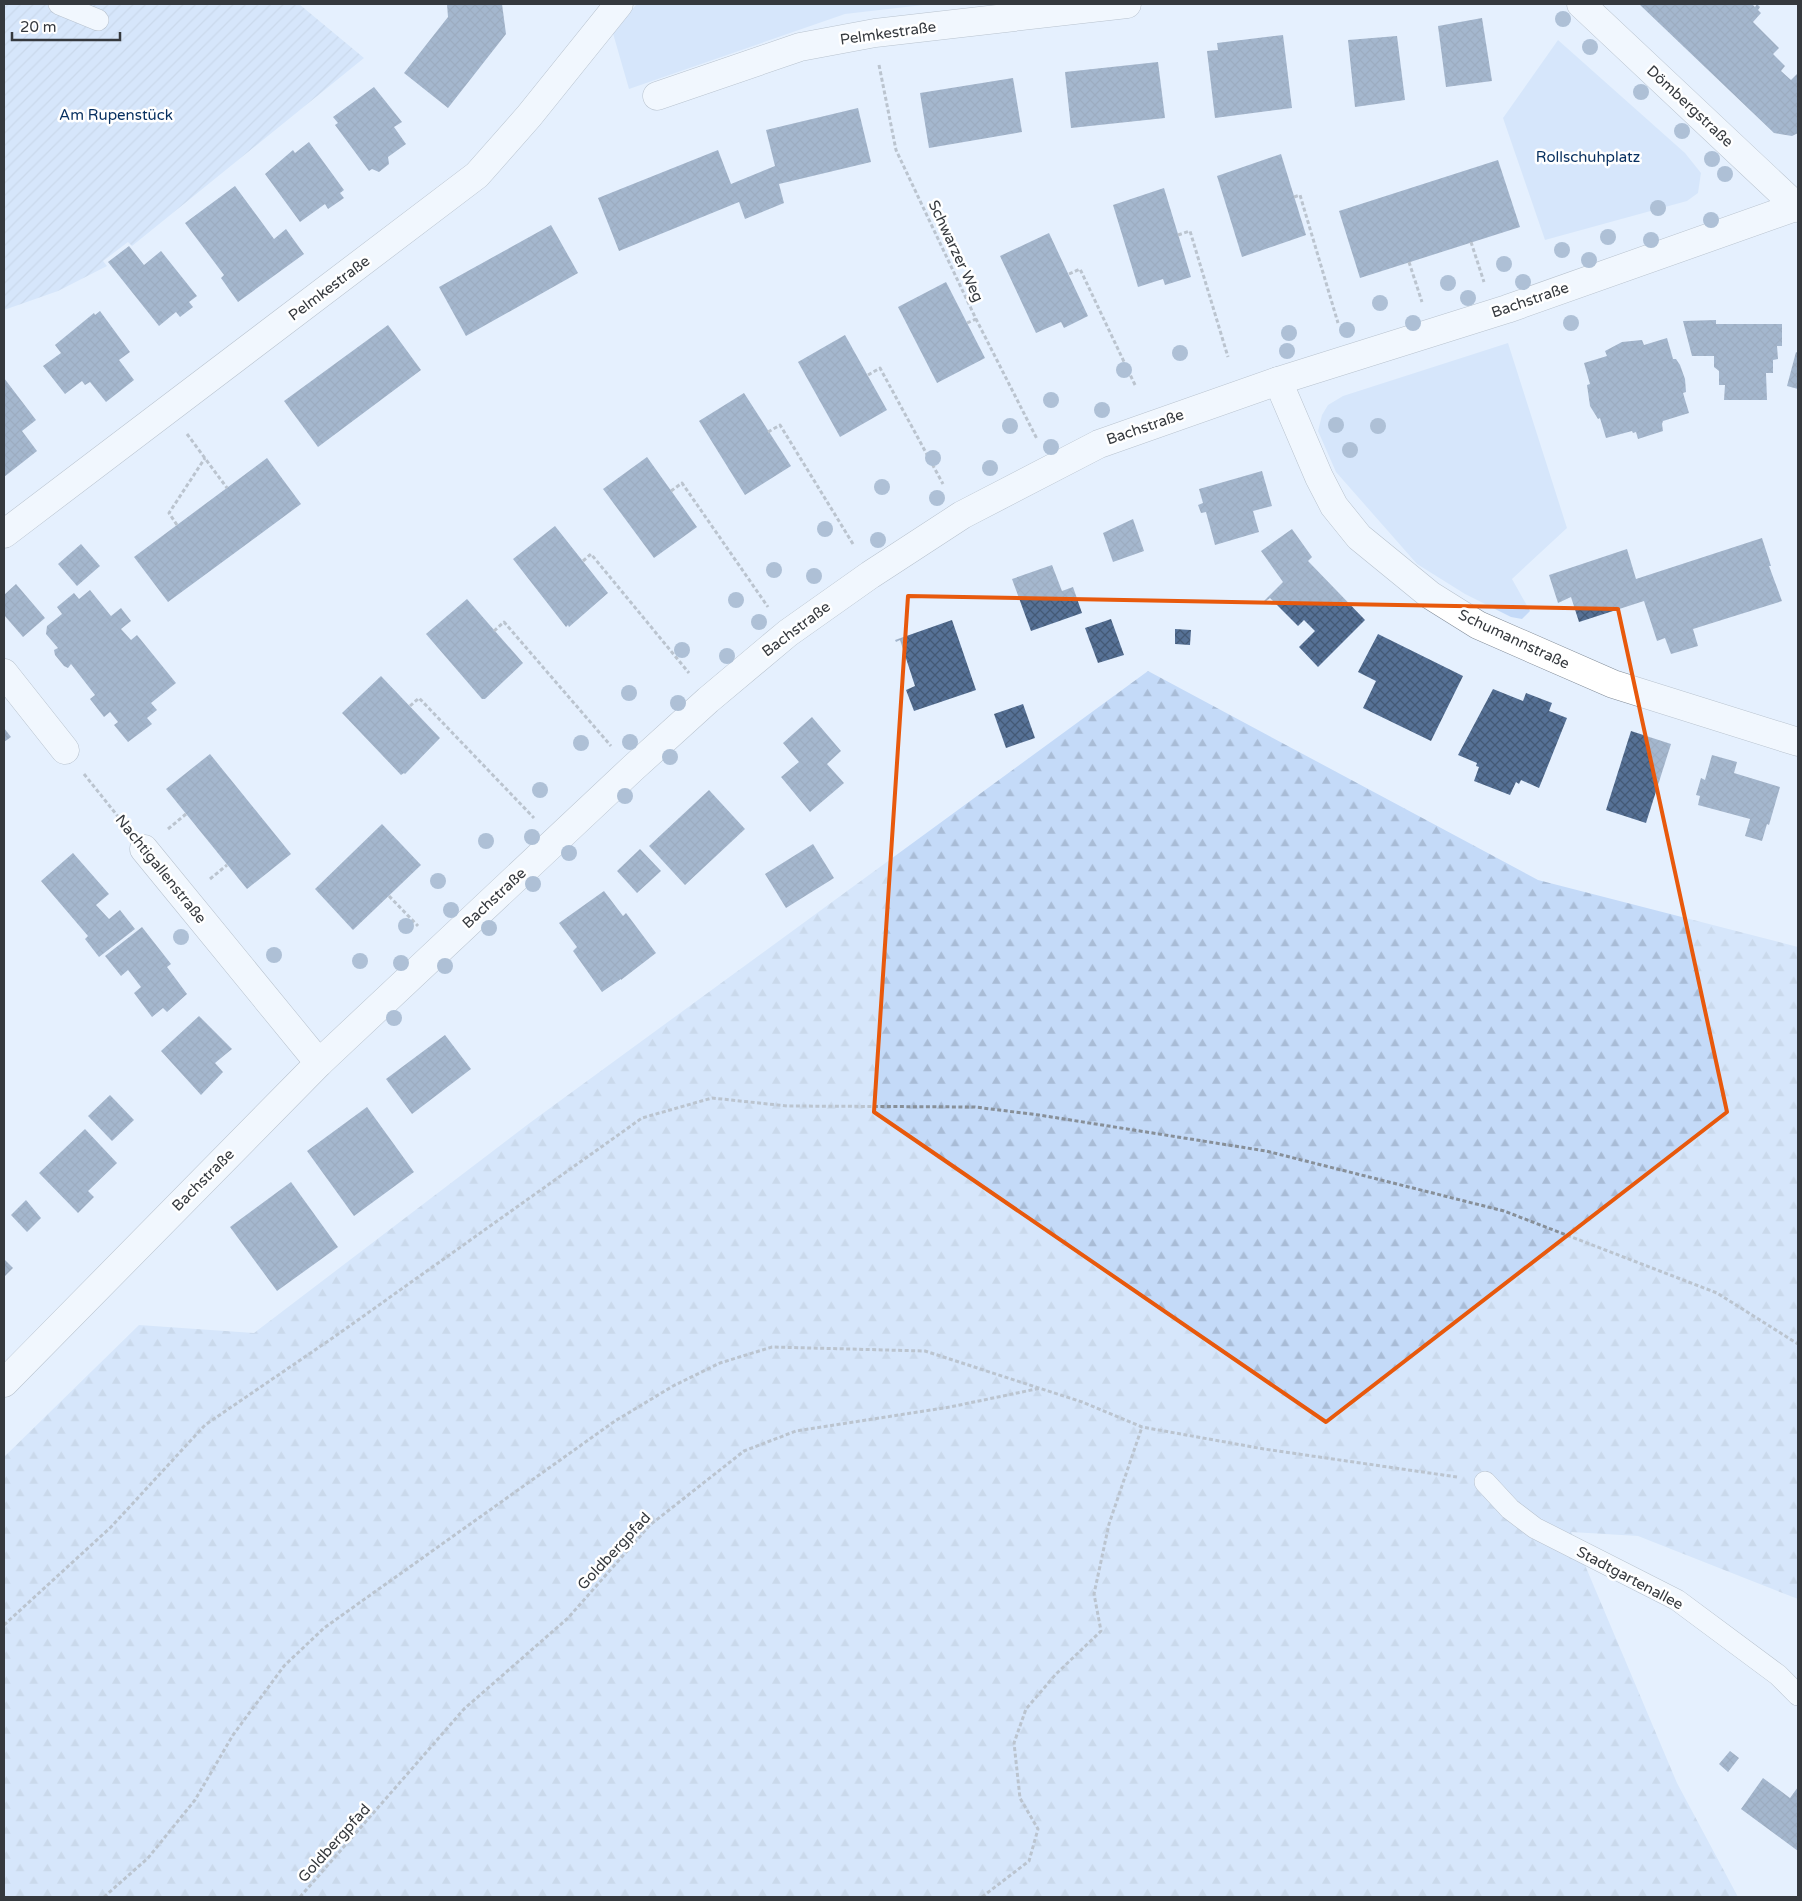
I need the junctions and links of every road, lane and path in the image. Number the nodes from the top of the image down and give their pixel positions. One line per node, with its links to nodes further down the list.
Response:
1 (59, 4): 5 (lane)
2 (619, 4): 23 (street, Pelmkestraße)
3 (1127, 4): 6 (street, Pelmkestraße)
4 (1581, 4): 9 (street, Dömbergstraße)
5 (98, 20)
6 (874, 33): 7 (street, Pelmkestraße); 16 (path, Schwarzer Weg)
7 (657, 96)
8 (1294, 197): 18 (path)
9 (1798, 207): 21 (street, Bachstraße)
10 (1178, 235): 19 (path)
11 (1471, 242): 14 (path)
12 (1409, 262): 15 (path)
13 (1069, 274): 22 (path)
14 (1483, 278)
15 (1421, 298)
16 (976, 319): 17 (path); 26 (path, Schwarzer Weg)
17 (967, 323)
18 (1338, 323)
19 (1228, 357)
20 (868, 375): 27 (path)
21 (1278, 381): 26 (street, Bachstraße); 39 (street, Schumannstraße)
22 (1136, 387)
23 (168, 410): 25 (path); 31 (street, Pelmkestraße)
24 (768, 432): 32 (path)
25 (205, 458): 28 (path); 30 (path)
26 (1052, 466): 46 (street, Bachstraße)
27 (943, 484)
28 (227, 488)
29 (671, 491): 34 (path)
30 (177, 524)
31 (4, 534)
32 (853, 544)
33 (583, 561): 37 (path)
34 (768, 607)
35 (494, 631): 40 (path)
36 (4, 673): 41 (street)
37 (691, 674)
38 (410, 706): 42 (path)
39 (1798, 742)
40 (611, 746)
41 (65, 750): 43 (path, Nachtigallenstraße)
42 (535, 819)
43 (144, 849): 46 (street, Nachtigallenstraße)
44 (389, 896): 45 (path)
45 (418, 926)
46 (319, 1063): 48 (street, Bachstraße)
47 (1798, 1344): 52 (path)
48 (4, 1383)
49 (1041, 1388): 50 (path); 54 (path); 55 (path, Goldbergpfad)
50 (1142, 1427): 51 (path); 56 (path)
51 (1485, 1482): 53 (lane, Stadtgartenallee)
52 (4, 1625)
53 (1798, 1695)
54 (104, 1897)
55 (300, 1897)
56 (982, 1897)

